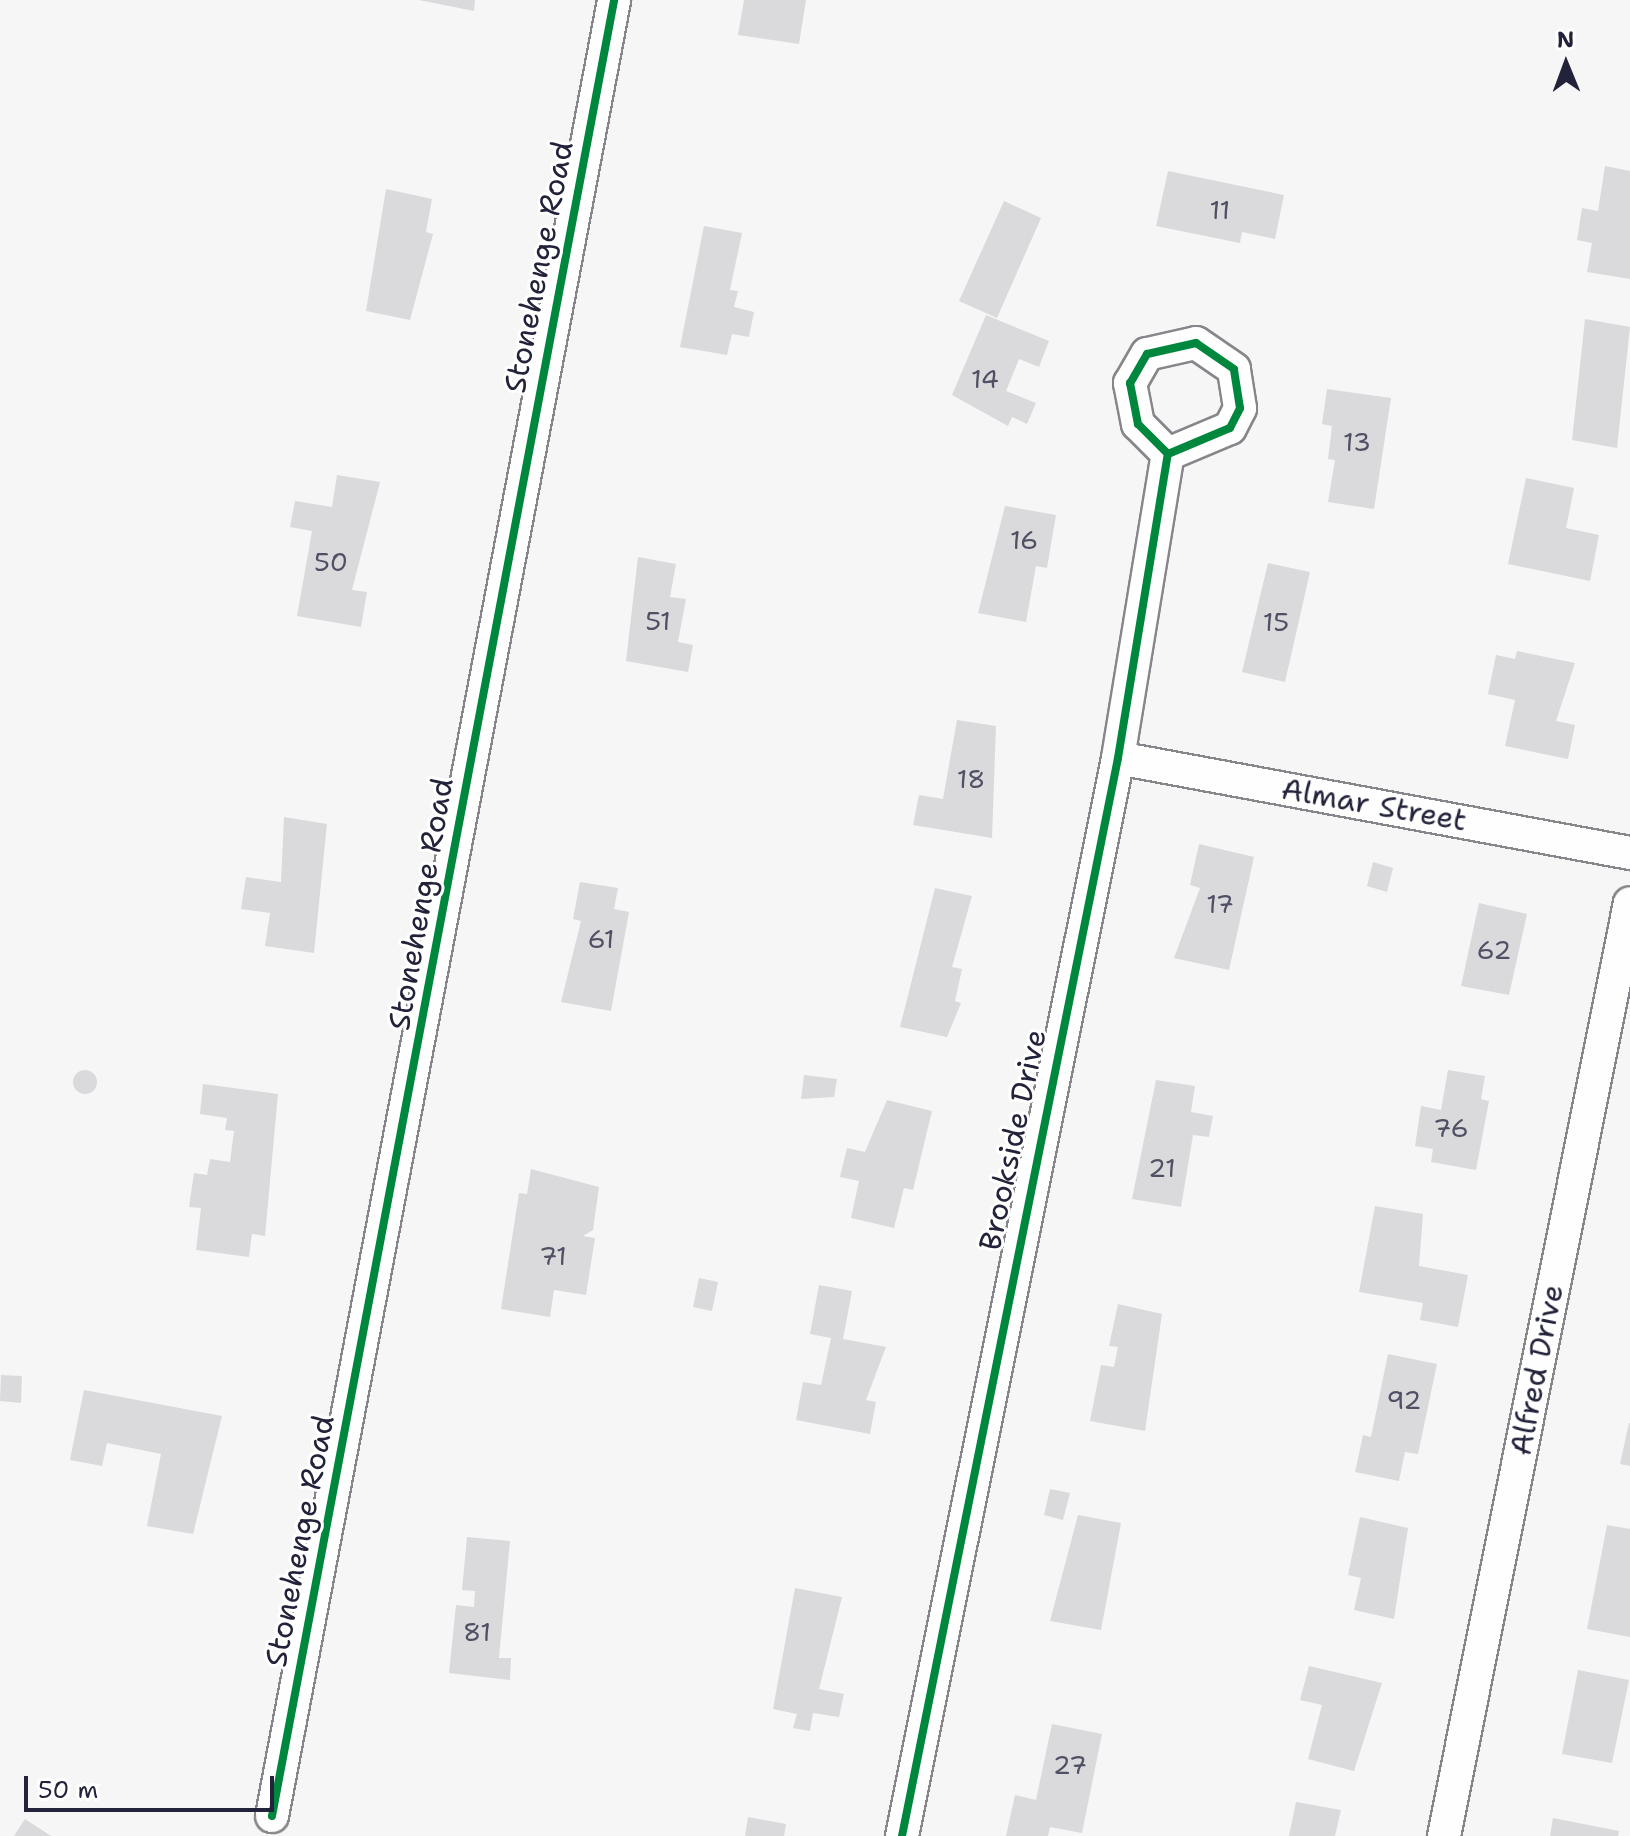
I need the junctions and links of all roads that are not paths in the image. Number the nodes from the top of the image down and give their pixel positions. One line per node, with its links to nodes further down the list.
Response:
1 (614, 0): 6 (street, Stonehenge Road)
2 (1168, 454): 3 (street, Brookside Drive)
3 (1118, 758): 4 (street, Almar Street); 7 (street, Brookside Drive)
4 (1630, 853)
5 (1630, 903): 8 (street, Alfred Drive)
6 (272, 1816)
7 (902, 1836)
8 (1444, 1836)

